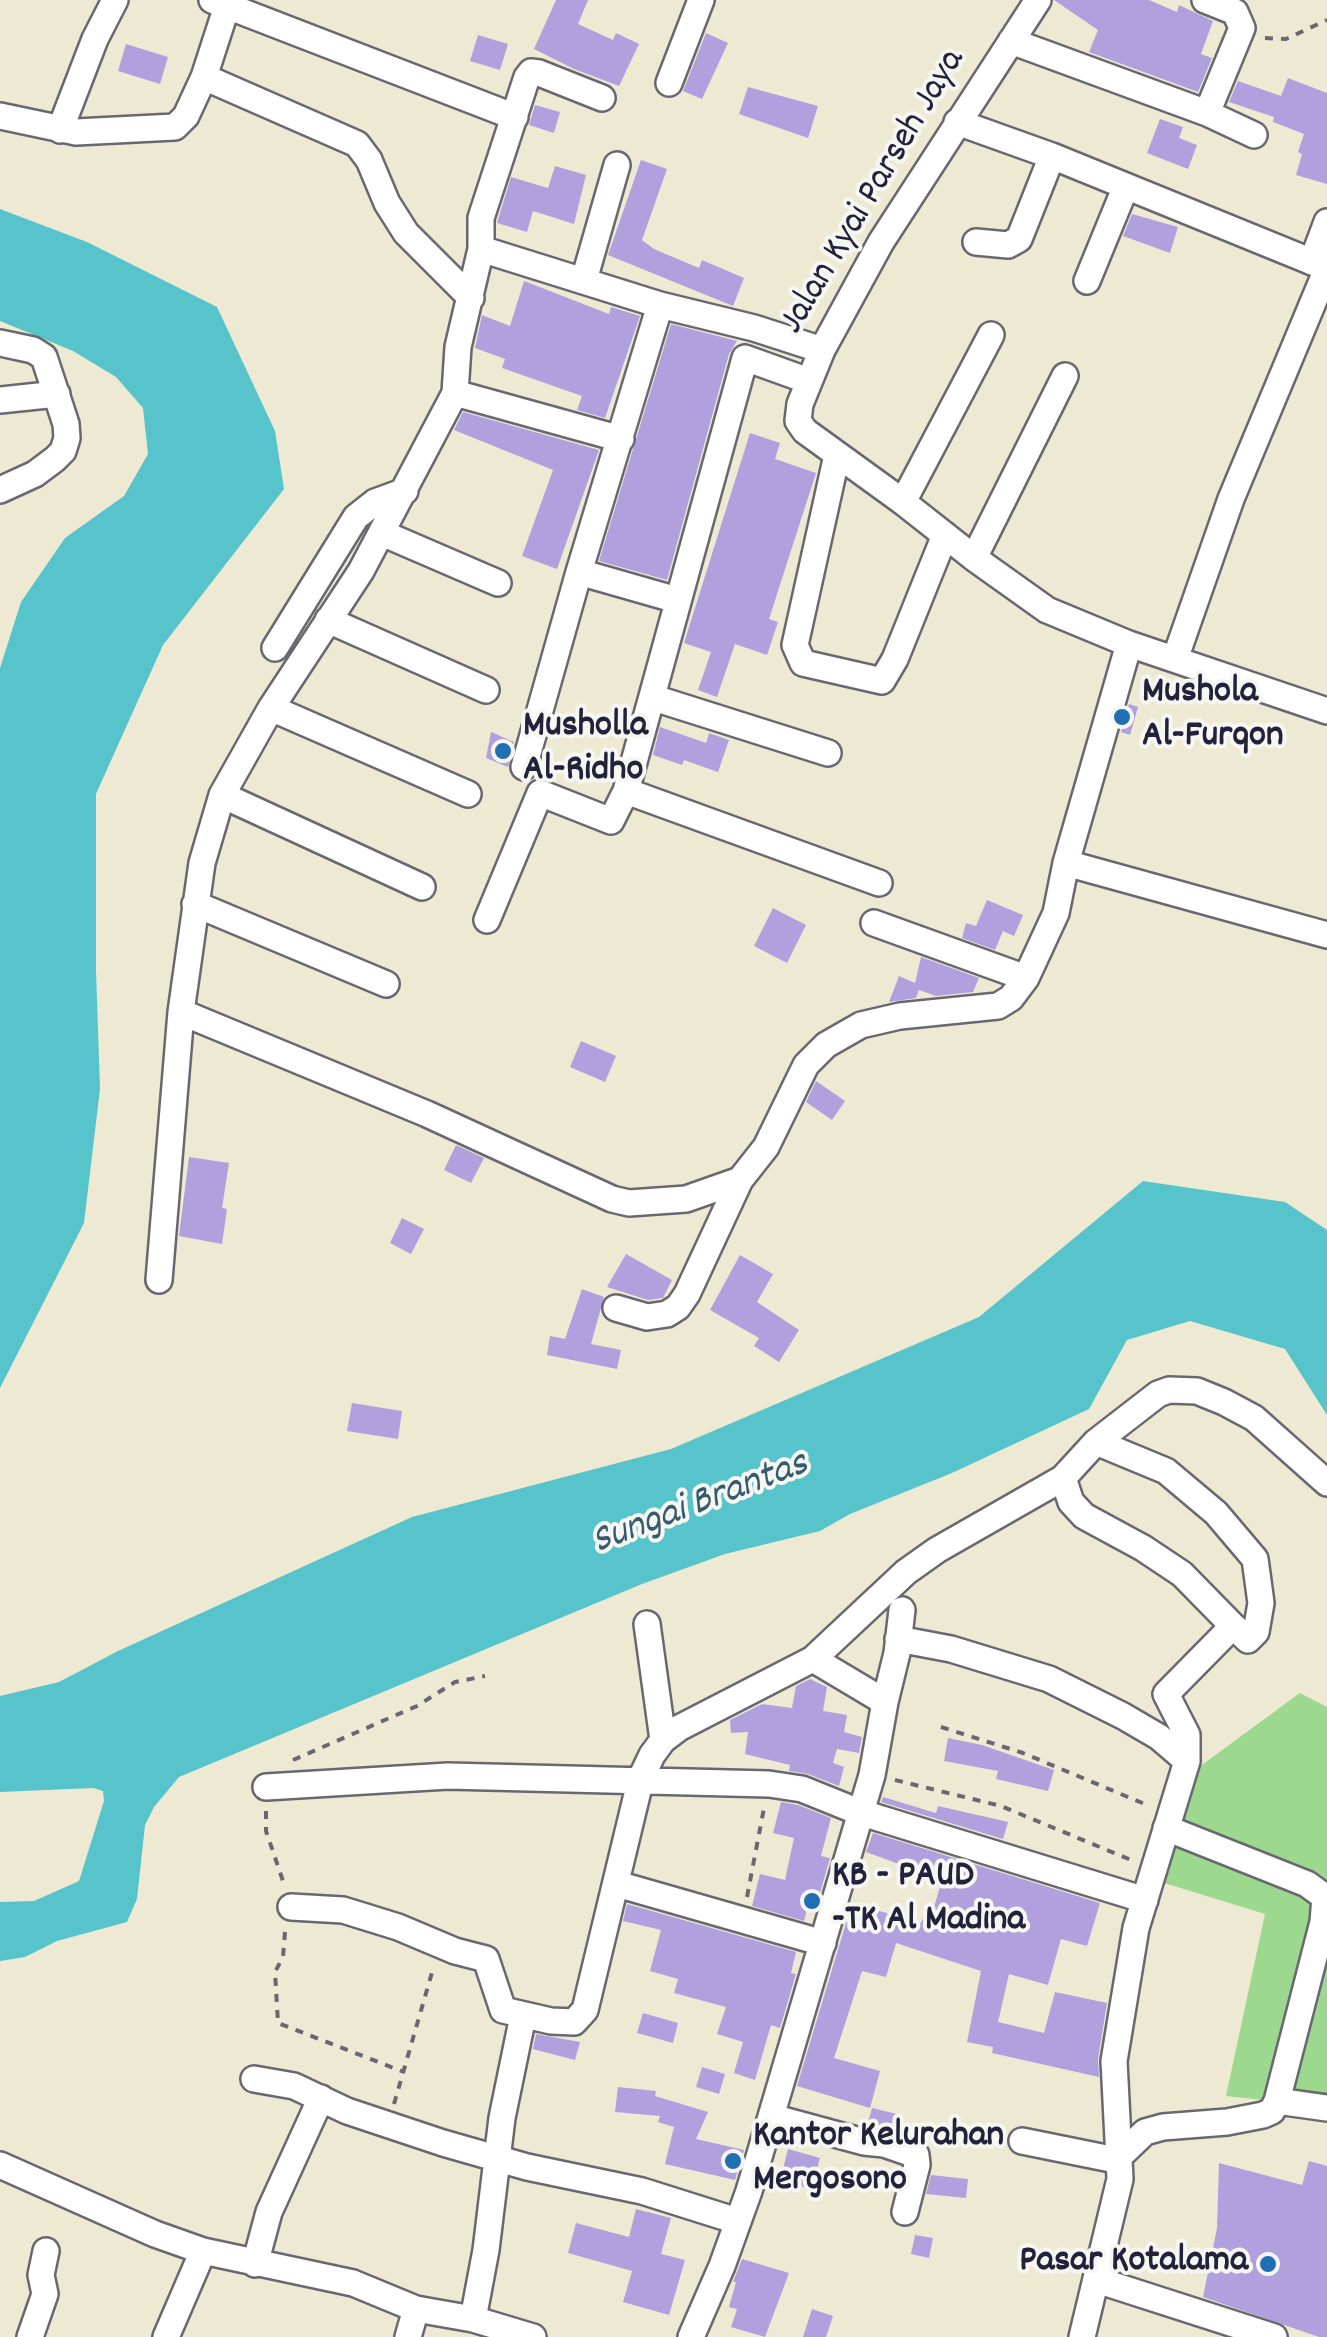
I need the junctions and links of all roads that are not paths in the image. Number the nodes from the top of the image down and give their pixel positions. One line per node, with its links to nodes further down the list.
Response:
1 (115, 0): 14 (street)
2 (701, 0): 8 (street)
3 (1038, 0): 6 (street, Jalan Kyai Parseh Jaya)
4 (1205, 0): 10 (street)
5 (219, 3): 7 (street); 12 (street)
6 (1011, 41): 10 (street); 13 (street, Jalan Kyai Parseh Jaya)
7 (204, 77): 14 (street); 25 (street)
8 (670, 84)
9 (602, 98): 12 (street)
10 (1207, 112): 15 (street)
11 (0, 116): 14 (street)
12 (515, 117): 21 (street)
13 (957, 122): 16 (street); 30 (street, Jalan Kyai Parseh Jaya)
14 (60, 130)
15 (1254, 135)
16 (1052, 156): 18 (street); 20 (street)
17 (618, 165): 23 (street)
18 (1126, 186): 22 (street); 24 (street)
19 (1327, 222): 22 (street)
20 (976, 242)
21 (481, 250): 23 (street); 25 (street)
22 (1322, 266): 51 (street)
23 (584, 280): 26 (street)
24 (1086, 281)
25 (471, 298): 34 (street)
26 (660, 305): 27 (street); 37 (street)
27 (754, 328): 30 (street); 31 (street)
28 (991, 335): 41 (street)
29 (0, 343): 35 (street)
30 (822, 350): 33 (street, Jalan Kyai Parseh Jaya)
31 (745, 358): 33 (street); 47 (street)
32 (1065, 376): 44 (street)
33 (808, 382): 38 (street, Jalan Kyai Parseh Jaya)
34 (455, 393): 37 (street); 40 (street)
35 (57, 394): 36 (street); 39 (street)
36 (0, 400)
37 (621, 439): 45 (street)
38 (837, 455): 41 (street, Jalan Kyai Parseh Jaya); 43 (street)
39 (0, 490)
40 (405, 491): 42 (street); 50 (street)
41 (903, 502): 43 (street, Jalan Kyai Parseh Jaya)
42 (382, 533): 46 (street); 48 (street)
43 (945, 535): 44 (street, Jalan Kyai Parseh Jaya)
44 (974, 558): 49 (street, Jalan Kyai Parseh Jaya)
45 (578, 572): 47 (street); 57 (street)
46 (498, 583)
47 (677, 600): 53 (street)
48 (328, 620): 52 (street); 54 (street)
49 (1130, 644): 51 (street, Jalan Kyai Parseh Jaya); 61 (street)
50 (275, 648)
51 (1175, 659): 55 (street, Jalan Kyai Parseh Jaya)
52 (486, 690)
53 (654, 698): 56 (street); 58 (street)
54 (271, 708): 59 (street); 60 (street)
55 (1327, 711)
56 (828, 753)
57 (524, 767)
58 (626, 791): 62 (street); 65 (street)
59 (468, 794)
60 (222, 795): 63 (street); 64 (street)
61 (1066, 863): 67 (street); 68 (street)
62 (879, 883)
63 (422, 887)
64 (195, 904): 69 (street); 70 (street)
65 (487, 920)
66 (874, 923): 68 (street)
67 (1327, 935)
68 (1026, 978): 71 (street)
69 (386, 984)
70 (181, 1012): 71 (street); 72 (street)
71 (740, 1180): 73 (street)
72 (159, 1280)
73 (616, 1308)
74 (1096, 1442): 75 (street); 76 (street); 79 (street)
75 (1063, 1478): 79 (street); 81 (street)
76 (1327, 1483)
77 (902, 1610): 80 (street)
78 (647, 1624): 83 (street)
79 (1233, 1626): 84 (street)
80 (898, 1639): 82 (street); 84 (street)
81 (814, 1659): 82 (street); 83 (street)
82 (885, 1702): 87 (street)
83 (664, 1740): 85 (street)
84 (1187, 1761): 88 (street)
85 (641, 1778): 86 (street); 87 (street); 89 (street)
86 (266, 1787)
87 (859, 1812): 90 (street); 92 (street)
88 (1168, 1822): 90 (street); 96 (street)
89 (616, 1884): 92 (street); 93 (street)
90 (1145, 1900): 100 (street)
91 (291, 1907): 93 (street)
92 (823, 1943): 98 (street)
93 (523, 2016): 101 (street)
94 (254, 2079): 95 (street)
95 (321, 2098): 101 (street); 107 (street)
96 (1277, 2101): 97 (street); 100 (street)
97 (1327, 2108)
98 (772, 2117): 103 (street); 104 (street)
99 (1022, 2141): 100 (street)
100 (1122, 2155): 108 (street)
101 (497, 2157): 104 (street); 110 (street)
102 (0, 2165): 106 (street)
103 (906, 2212)
104 (737, 2222): 116 (street)
105 (46, 2251): 112 (street)
106 (203, 2252): 107 (street); 113 (street)
107 (255, 2264): 109 (street)
108 (1097, 2280): 111 (street); 117 (street)
109 (416, 2309): 110 (street); 114 (street)
110 (473, 2319): 115 (street)
111 (1264, 2335)
112 (30, 2337)
113 (166, 2337)
114 (408, 2337)
115 (534, 2337)
116 (691, 2337)
117 (1082, 2337)

